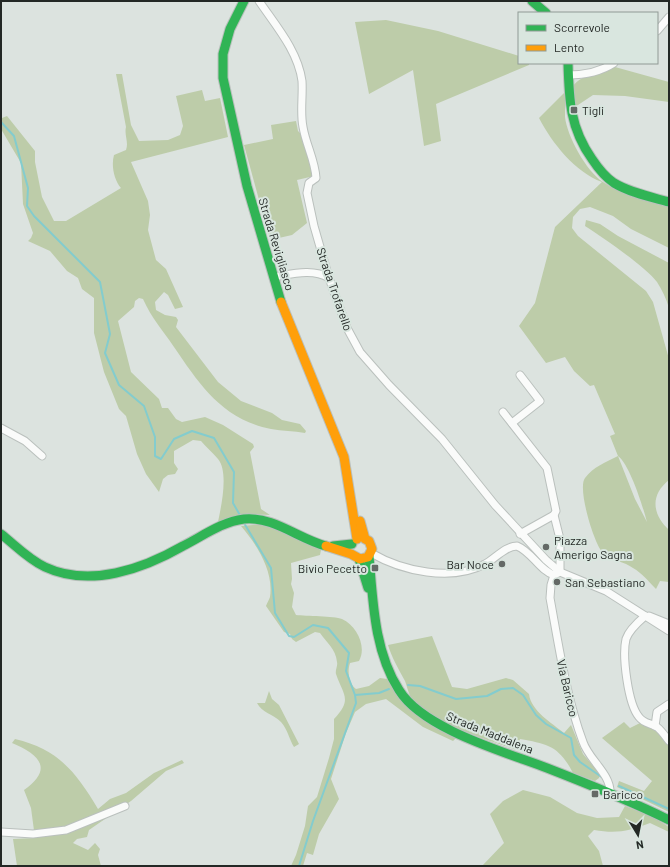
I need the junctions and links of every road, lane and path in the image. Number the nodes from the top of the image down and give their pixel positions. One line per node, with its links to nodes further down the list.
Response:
1 (244, 1): 11 (street, Strada Revigliasco)
2 (259, 1): 12 (street, Strada Trofarello)
3 (532, 1): 4 (street)
4 (545, 12)
5 (669, 17): 6 (street)
6 (658, 30)
7 (568, 64): 9 (street)
8 (612, 64): 9 (street)
9 (568, 75): 10 (street)
10 (669, 202)
11 (274, 277): 12 (street); 21 (street, Strada Revigliasco)
12 (329, 278): 20 (street, Strada Trofarello)
13 (520, 375): 15 (street)
14 (503, 412): 15 (street)
15 (512, 423): 18 (street)
16 (1, 428): 17 (street)
17 (42, 456)
18 (554, 515): 20 (street); 23 (street)
19 (1, 534): 21 (street)
20 (520, 534): 23 (street)
21 (357, 547): 22 (street); 22 (street, Strada Revigliasco); 24 (street, Strada Maddalena)
22 (370, 554): 23 (street); 24 (street, Strada Maddalena)
23 (557, 574): 25 (street); 31 (street, Via Baricco)
24 (372, 600): 31 (street, Strada Maddalena)
25 (645, 616): 26 (street); 27 (street); 29 (street)
26 (669, 624)
27 (669, 632)
28 (669, 704): 29 (street)
29 (655, 726): 30 (street)
30 (669, 741)
31 (610, 793): 33 (street, Strada Maddalena)
32 (125, 806): 34 (street)
33 (669, 820)
34 (2, 833)

